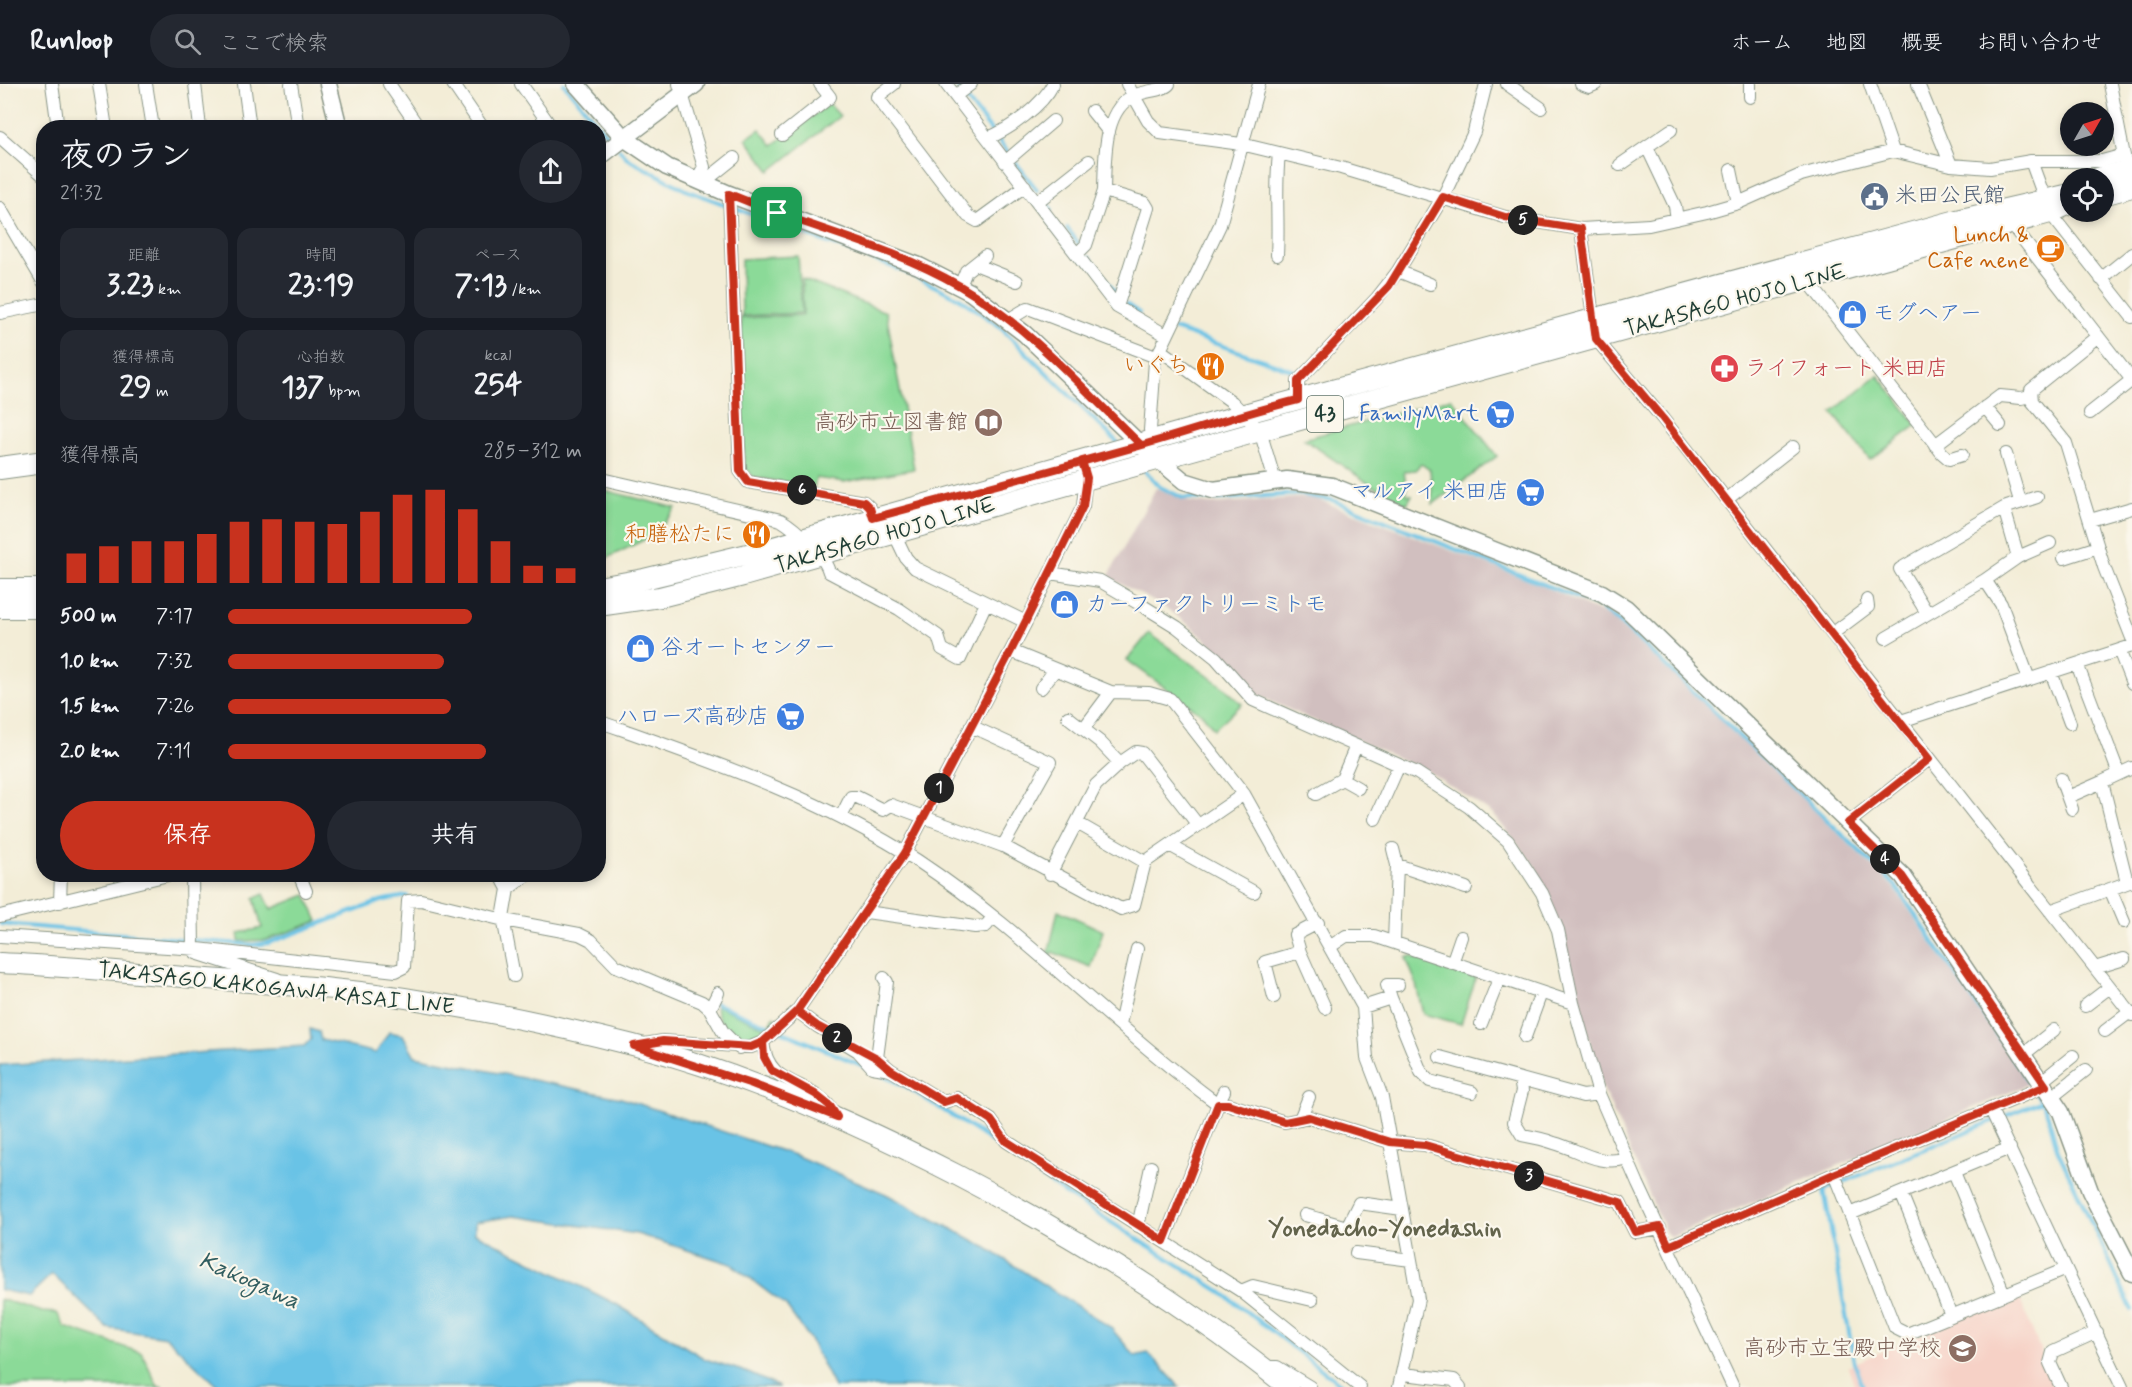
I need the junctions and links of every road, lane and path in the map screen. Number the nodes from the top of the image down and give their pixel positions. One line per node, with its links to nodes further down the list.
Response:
1 (52, 84): 35 (street)
2 (99, 84): 36 (street)
3 (146, 84): 37 (street)
4 (195, 84): 38 (street)
5 (244, 84): 39 (street)
6 (291, 84): 40 (street)
7 (328, 84): 41 (street)
8 (388, 84): 42 (street)
9 (453, 84): 43 (street)
10 (521, 84): 44 (street)
11 (576, 84): 51 (street)
12 (696, 84): 29 (street)
13 (820, 84): 48 (street)
14 (894, 84): 68 (street)
15 (946, 84): 31 (street)
16 (971, 84): 31 (street)
17 (1053, 84): 49 (street)
18 (1127, 84): 30 (street)
19 (1169, 84): 30 (street)
20 (1259, 84): 52 (street)
21 (1486, 84): 73 (street)
22 (1507, 84): 33 (street)
23 (1581, 84): 24 (street)
24 (1596, 84)
25 (1750, 84): 32 (street)
26 (1870, 84): 54 (street)
27 (1918, 84): 62 (street)
28 (2110, 84): 65 (street)
29 (680, 90): 51 (street); 66 (street)
30 (1134, 95): 47 (street); 52 (street)
31 (955, 96): 49 (street)
32 (1750, 97)
33 (1541, 108)
34 (1092, 111): 47 (street)
35 (57, 120)
36 (105, 120)
37 (152, 120)
38 (200, 120)
39 (249, 120)
40 (297, 120)
41 (337, 120)
42 (413, 120)
43 (478, 120)
44 (546, 120)
45 (1053, 121): 57 (street)
46 (1671, 130): 53 (street)
47 (1109, 132): 69 (street)
48 (782, 135)
49 (993, 136): 57 (street)
50 (0, 137): 63 (street)
51 (624, 138): 55 (street); 66 (street)
52 (1241, 144): 56 (street); 101 (street)
53 (1647, 147): 61 (street); 82 (street)
54 (1893, 151): 62 (street); 78 (street)
55 (606, 152)
56 (1279, 154): 73 (street); 87 (street)
57 (1010, 158): 68 (street)
58 (734, 159): 66 (street)
59 (1089, 161): 74 (street)
60 (2031, 161): 62 (street); 65 (street); 80 (street)
61 (1620, 165)
62 (1951, 165)
63 (36, 170)
64 (1731, 170): 78 (street)
65 (2129, 172): 67 (main road)
66 (701, 181): 70 (street)
67 (2114, 183)
68 (1024, 186): 74 (street)
69 (1104, 192): 85 (street); 95 (street)
70 (729, 194): 94 (street); 130 (street)
71 (2114, 194): 75 (main road)
72 (2060, 195): 80 (main road)
73 (1443, 197): 84 (street); 89 (street)
74 (1041, 198): 85 (street)
75 (2132, 199)
76 (2060, 200): 80 (main road, TAKASAGO HOJO LINE / 43)
77 (3, 203): 88 (street)
78 (1738, 203): 82 (street)
79 (2060, 205): 80 (main road, TAKASAGO HOJO LINE / 43)
80 (2047, 207): 81 (main road); 83 (main road, TAKASAGO HOJO LINE / 43); 90 (street); 100 (main road, TAKASAGO HOJO LINE / 43)
81 (2060, 209)
82 (1677, 219): 84 (street)
83 (2011, 224): 92 (main road, TAKASAGO HOJO LINE / 43); 102 (street)
84 (1581, 229): 100 (street)
85 (1081, 250): 95 (street)
86 (2132, 254): 90 (street)
87 (1276, 255)
88 (36, 267)
89 (1398, 272): 93 (street); 106 (street)
90 (2102, 279): 98 (street)
91 (1017, 281): 94 (street)
92 (1808, 281): 100 (main road, TAKASAGO HOJO LINE / 43); 113 (street)
93 (1430, 284)
94 (960, 286): 99 (street)
95 (1120, 302): 101 (street)
96 (36, 306): 97 (street)
97 (0, 313)
98 (2132, 317)
99 (1008, 320): 103 (street); 112 (street)
100 (1594, 330): 106 (main road, TAKASAGO HOJO LINE / 43); 111 (main road, TAKASAGO HOJO LINE / 43); 126 (street)
101 (1166, 335): 103 (street)
102 (2098, 336): 104 (street); 105 (street)
103 (1158, 354): 109 (street); 112 (street)
104 (2132, 380): 108 (street)
105 (2031, 396): 107 (street); 131 (street)
106 (1298, 400): 109 (main road, TAKASAGO HOJO LINE / 43)
107 (1985, 407): 110 (street); 113 (street)
108 (2090, 413)
109 (1244, 414): 111 (street); 112 (main road, TAKASAGO HOJO LINE / 43)
110 (2000, 425)
111 (1260, 431): 118 (main road, TAKASAGO HOJO LINE / 43); 124 (street)
112 (1149, 442): 118 (street); 121 (main road, TAKASAGO HOJO LINE / 43)
113 (1935, 445): 116 (street)
114 (1793, 447): 126 (street)
115 (2006, 454): 127 (street)
116 (1962, 455)
117 (36, 458): 119 (street)
118 (1159, 462): 121 (main road, TAKASAGO HOJO LINE / 43); 124 (street)
119 (0, 463)
120 (36, 468): 122 (street)
121 (1084, 470): 130 (main road, TAKASAGO HOJO LINE / 43); 132 (main road, TAKASAGO HOJO LINE / 43); 139 (street)
122 (0, 473)
123 (606, 480): 133 (street)
124 (1275, 481): 186 (street)
125 (2037, 497): 127 (street)
126 (1726, 500): 151 (street)
127 (2020, 501): 128 (street)
128 (2004, 508): 137 (street); 149 (street)
129 (2132, 508): 131 (street)
130 (873, 518): 133 (main road, TAKASAGO HOJO LINE / 43)
131 (2090, 520): 135 (street)
132 (896, 535): 136 (main road, TAKASAGO HOJO LINE / 43); 145 (street)
133 (802, 538): 136 (street); 141 (main road, TAKASAGO HOJO LINE / 43)
134 (2050, 543): 137 (street)
135 (2098, 547): 138 (street); 153 (street)
136 (816, 554): 145 (street); 146 (main road, TAKASAGO HOJO LINE / 43)
137 (2018, 557): 140 (street)
138 (2064, 558)
139 (1050, 573): 150 (street); 170 (street)
140 (1985, 580): 149 (street); 160 (street)
141 (606, 585)
142 (0, 589): 143 (main road)
143 (36, 589)
144 (1867, 600): 151 (street)
145 (986, 603): 150 (street)
146 (606, 605)
147 (0, 608): 148 (main road)
148 (36, 608)
149 (1927, 613): 152 (street)
150 (1026, 622): 156 (street)
151 (1832, 634): 165 (street)
152 (1886, 638)
153 (2132, 638)
154 (2132, 646): 155 (street)
155 (2119, 650): 157 (street); 161 (street)
156 (1011, 651): 158 (street); 168 (street)
157 (2077, 664): 159 (street); 175 (street)
158 (1054, 670): 162 (street); 163 (street)
159 (2051, 672): 160 (street); 166 (street)
160 (2029, 679): 165 (street)
161 (2132, 683)
162 (1041, 688)
163 (1111, 692): 169 (street); 180 (street)
164 (1068, 717): 169 (street)
165 (1901, 721): 171 (street)
166 (2070, 723)
167 (606, 724): 182 (street)
168 (971, 726): 183 (street); 188 (street)
169 (1084, 729): 172 (street)
170 (1356, 746): 173 (street); 176 (street)
171 (1929, 759): 186 (street); 208 (street)
172 (1120, 763): 185 (street); 187 (street)
173 (1399, 765): 184 (street); 235 (street)
174 (2132, 768): 175 (street)
175 (2119, 774): 178 (street)
176 (1342, 779): 179 (street); 181 (street)
177 (2061, 779): 178 (street)
178 (2102, 782): 201 (street)
179 (1358, 788)
180 (1244, 794): 187 (street); 214 (street)
181 (1316, 794)
182 (841, 817): 183 (street); 191 (street)
183 (923, 818): 188 (street); 191 (street)
184 (1375, 819)
185 (1077, 823): 192 (street); 194 (street)
186 (1848, 823): 251 (street)
187 (1198, 825): 189 (street)
188 (1003, 846): 194 (street)
189 (1172, 846): 192 (street); 206 (street)
190 (1393, 849): 193 (street)
191 (905, 853): 209 (street); 212 (street)
192 (1145, 862): 194 (street)
193 (1396, 865): 202 (street); 217 (street)
194 (1050, 873)
195 (61, 882): 207 (street)
196 (140, 882): 207 (street)
197 (192, 882): 219 (street)
198 (302, 882): 205 (street)
199 (504, 882): 204 (street)
200 (518, 882): 204 (street)
201 (2130, 882): 203 (street)
202 (1466, 888)
203 (2110, 889): 208 (street); 213 (street)
204 (508, 890): 211 (street)
205 (306, 891)
206 (1254, 892)
207 (60, 902): 210 (street)
208 (2050, 911): 225 (street)
209 (866, 912): 212 (street); 240 (street)
210 (0, 916)
211 (503, 916): 219 (street); 226 (street); 248 (street)
212 (993, 917): 241 (street)
213 (2124, 922)
214 (1318, 923): 218 (street); 221 (street)
215 (0, 936): 219 (street)
216 (1461, 937): 224 (street)
217 (1394, 941): 218 (street); 224 (street)
218 (1331, 946): 237 (street)
219 (194, 949): 230 (street)
220 (1137, 949): 241 (street)
221 (1300, 952): 233 (street); 238 (street)
222 (2124, 959): 225 (street)
223 (0, 963): 230 (main road, TAKASAGO KAKOGAWA KASAI LINE)
224 (1452, 963): 228 (street)
225 (2095, 968): 231 (street)
226 (514, 976)
227 (884, 978): 254 (street)
228 (1499, 979): 232 (street); 242 (street)
229 (1398, 985): 234 (street)
230 (284, 986): 247 (main road, TAKASAGO KAKOGAWA KASAI LINE)
231 (2110, 987): 236 (street); 239 (street)
232 (1541, 993): 235 (street); 245 (street)
233 (1274, 997)
234 (1391, 998): 237 (street); 261 (street)
235 (1573, 1003): 262 (street)
236 (2085, 1006)
237 (1364, 1007): 268 (street)
238 (1325, 1008)
239 (2130, 1008): 244 (street)
240 (797, 1011): 246 (street); 249 (street)
241 (1120, 1024): 264 (street)
242 (1481, 1024)
243 (2054, 1030): 251 (street)
244 (2105, 1031)
245 (1525, 1037)
246 (763, 1042): 248 (street); 265 (street)
247 (634, 1046): 248 (street); 265 (main road, TAKASAGO KAKOGAWA KASAI LINE)
248 (739, 1048)
249 (858, 1051): 254 (street); 256 (street)
250 (1470, 1051): 255 (street)
251 (2024, 1054): 259 (street)
252 (2073, 1056): 259 (street)
253 (1440, 1057): 255 (street)
254 (877, 1058): 256 (street)
255 (1466, 1064): 258 (street)
256 (891, 1070): 278 (street)
257 (2086, 1070): 259 (street)
258 (1520, 1079): 262 (street); 270 (street)
259 (2046, 1088): 266 (street); 285 (street)
260 (1224, 1091): 264 (street)
261 (1472, 1092)
262 (1599, 1094): 270 (street)
263 (1309, 1097): 267 (street)
264 (1218, 1104): 267 (street); 280 (street)
265 (837, 1117): 291 (main road, TAKASAGO KAKOGAWA KASAI LINE)
266 (1995, 1117): 269 (street); 273 (street)
267 (1300, 1119): 268 (street)
268 (1390, 1142): 275 (street); 279 (street)
269 (2010, 1148): 272 (street); 284 (street)
270 (1627, 1158): 279 (street)
271 (1152, 1167): 278 (street)
272 (1954, 1172): 274 (street); 287 (street)
273 (1834, 1174): 276 (street); 281 (street)
274 (1901, 1193): 276 (street); 289 (street)
275 (1402, 1209): 277 (street); 283 (street)
276 (1850, 1214): 289 (street)
277 (1305, 1215)
278 (1138, 1226): 280 (street)
279 (1660, 1227): 281 (street)
280 (1164, 1241): 286 (street)
281 (1669, 1246): 299 (street)
282 (1356, 1253): 283 (street)
283 (1411, 1260): 292 (street)
284 (2066, 1269): 287 (street); 290 (street)
285 (2132, 1273)
286 (1241, 1291): 288 (street); 296 (street)
287 (2004, 1294): 289 (street)
288 (1312, 1300)
289 (1951, 1315)
290 (2097, 1332): 300 (street); 301 (street)
291 (1263, 1367): 294 (main road, TAKASAGO KAKOGAWA KASAI LINE); 295 (street)
292 (1404, 1374): 297 (street); 298 (street)
293 (2132, 1385): 301 (street)
294 (1288, 1387)
295 (1310, 1387)
296 (1360, 1387)
297 (1399, 1387)
298 (1460, 1387)
299 (1733, 1387)
300 (2061, 1387)
301 (2125, 1387)

